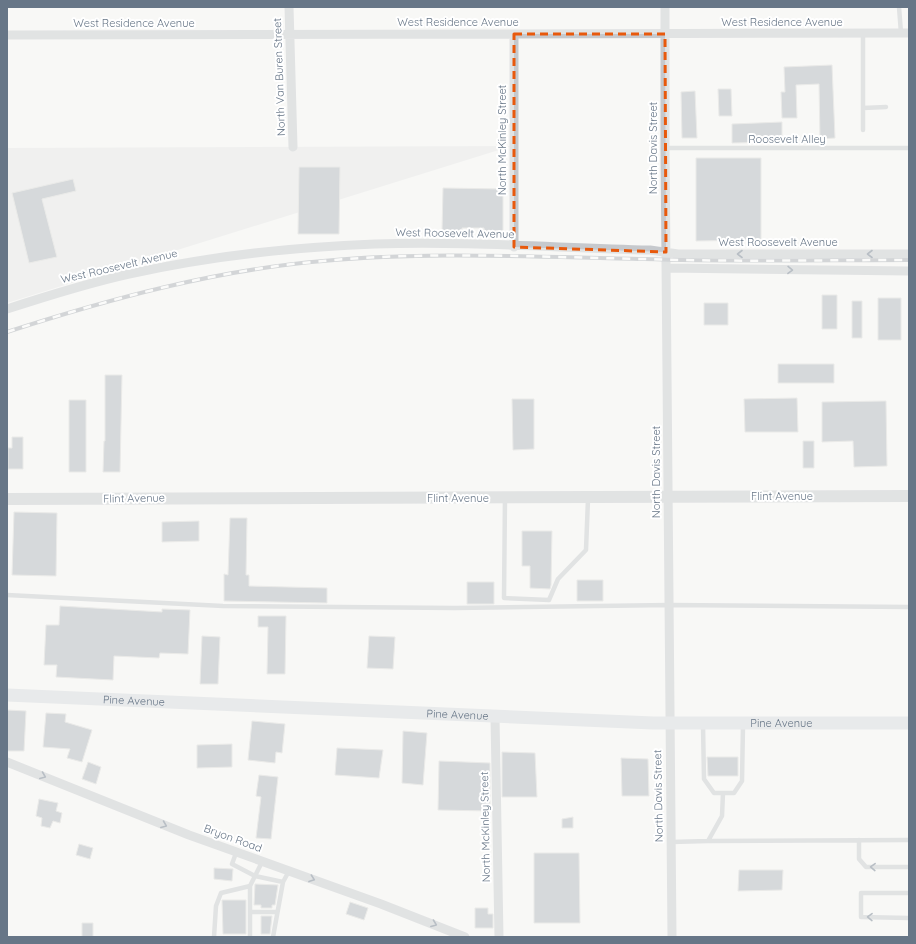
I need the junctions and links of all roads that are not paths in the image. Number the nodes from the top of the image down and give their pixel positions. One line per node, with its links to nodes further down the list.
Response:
1 (289, 7): 9 (street, North Van Buren Street)
2 (665, 7): 7 (street, North Davis Street)
3 (899, 7): 5 (lane)
4 (863, 33): 5 (street, West Residence Avenue); 7 (street, West Residence Avenue); 11 (lane)
5 (905, 33)
6 (514, 34): 7 (street, West Residence Avenue); 9 (street, West Residence Avenue); 16 (street, North McKinley Street)
7 (665, 34): 14 (street, North Davis Street)
8 (7, 35): 9 (street, West Residence Avenue)
9 (290, 35): 13 (street, North Van Buren Street)
10 (886, 107): 11 (lane)
11 (863, 108): 12 (lane)
12 (863, 130)
13 (293, 147)
14 (665, 148): 15 (lane, Roosevelt Alley); 17 (street, North Davis Street)
15 (909, 148)
16 (514, 247): 17 (street, West Roosevelt Avenue); 21 (street, West Roosevelt Avenue)
17 (666, 252): 18 (street, West Roosevelt Avenue, one-way to 17); 19 (street, North Davis Street)
18 (909, 254)
19 (667, 268): 20 (street, one-way to 20); 25 (street, North Davis Street)
20 (909, 271)
21 (7, 309)
22 (909, 496): 25 (street, Flint Avenue)
23 (505, 497): 24 (street, Flint Avenue); 24 (lane); 26 (street, Flint Avenue)
24 (588, 497): 25 (street, Flint Avenue)
25 (668, 497): 28 (street, North Davis Street)
26 (7, 499)
27 (7, 595): 28 (lane)
28 (669, 605): 29 (lane); 32 (street, North Davis Street)
29 (909, 607)
30 (7, 695): 31 (main road, Pine Avenue)
31 (495, 717): 32 (main road, Pine Avenue); 58 (street, North McKinley Street)
32 (669, 723): 33 (main road, Pine Avenue); 41 (street, North Davis Street)
33 (703, 723): 34 (main road, Pine Avenue); 37 (lane)
34 (743, 723): 35 (main road, Pine Avenue); 37 (lane)
35 (909, 723)
36 (7, 762): 42 (street, Bryon Road, one-way to 42)
37 (723, 793): 40 (lane)
38 (859, 840): 39 (lane); 40 (lane); 44 (lane, one-way to 38)
39 (909, 840)
40 (708, 841): 41 (lane)
41 (671, 842): 59 (street, North Davis Street)
42 (236, 853): 43 (street, Bryon Road); 46 (lane)
43 (262, 862): 45 (street, Bryon Road); 46 (lane)
44 (909, 867)
45 (288, 871): 47 (lane); 53 (street, Bryon Road, one-way to 53)
46 (255, 876): 47 (lane); 48 (lane)
47 (283, 882): 51 (lane)
48 (250, 886): 50 (lane); 54 (lane)
49 (909, 892): 52 (lane, one-way to 49)
50 (250, 912): 51 (lane); 55 (lane)
51 (276, 912): 56 (lane)
52 (909, 918)
53 (454, 934): 57 (street, Bryon Road)
54 (214, 937)
55 (250, 937)
56 (273, 937)
57 (465, 937)
58 (499, 937)
59 (672, 937)

